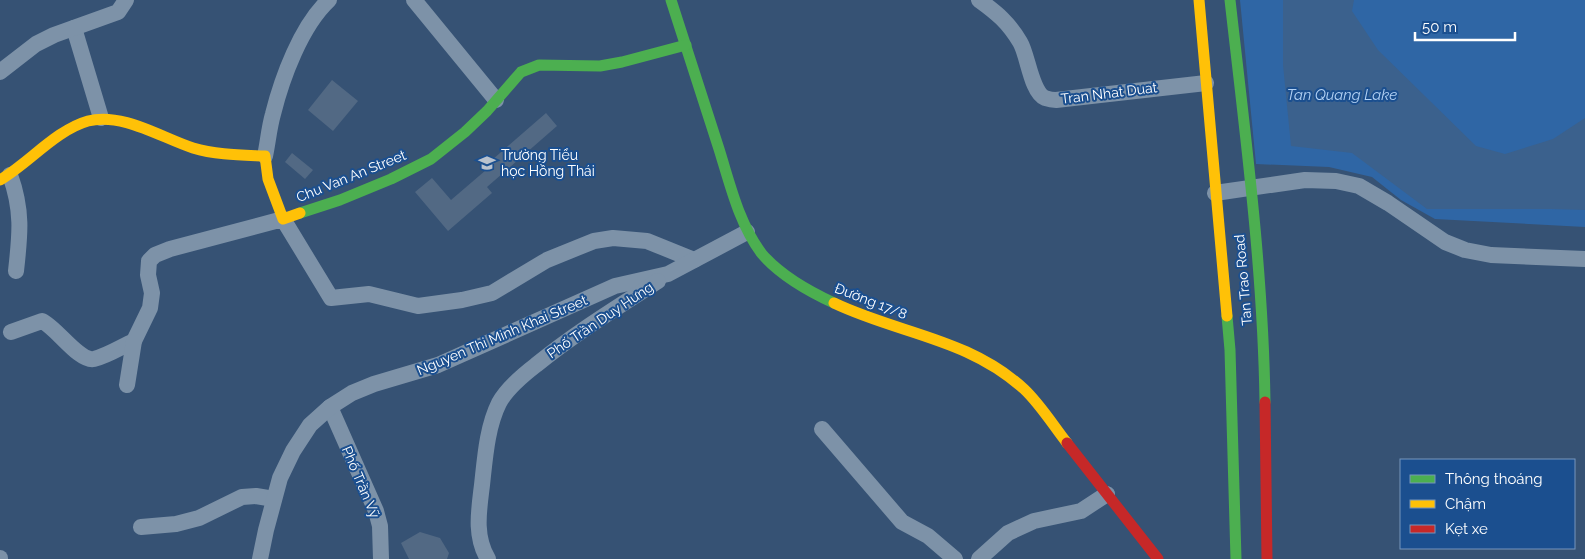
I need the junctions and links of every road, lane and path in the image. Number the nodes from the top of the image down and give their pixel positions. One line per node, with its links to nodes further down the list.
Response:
1 (126, 0): 8 (street)
2 (329, 0): 14 (street)
3 (414, 0): 12 (street)
4 (671, 0): 9 (street, Đường 17/8)
5 (979, 0): 11 (street, Tran Nhat Duat)
6 (1199, 0): 11 (street, Tan Trao Road)
7 (1230, 0): 16 (street, Tan Trao Road)
8 (74, 28): 10 (street); 13 (street)
9 (686, 45): 12 (street, Chu Van An Street); 19 (street, Đường 17/8)
10 (0, 72)
11 (1206, 82): 17 (street, Tan Trao Road)
12 (496, 100): 18 (street, Chu Van An Street)
13 (100, 118): 14 (street); 15 (street)
14 (265, 156): 18 (street, Chu Van An Street)
15 (5, 178): 22 (street)
16 (1251, 188): 17 (street); 20 (street); 39 (street, Tan Trao Road)
17 (1215, 193): 32 (street, Tan Trao Road)
18 (283, 219): 21 (street); 25 (street)
19 (747, 232): 21 (street, Nguyen Thi Minh Khai Street); 29 (street, Đường 17/8)
20 (1585, 259)
21 (694, 260): 23 (street, Nguyen Thi Minh Khai Street)
22 (16, 271)
23 (668, 274): 27 (street, Nguyen Thi Minh Khai Street); 36 (street, Phố Trần Duy Hưng)
24 (11, 332): 25 (street)
25 (134, 341): 26 (street)
26 (127, 385)
27 (330, 407): 30 (street, Nguyen Thi Minh Khai Street); 35 (street, Phố Trần Vỹ)
28 (822, 429): 37 (street)
29 (1107, 494): 33 (street); 38 (street, Đường 17/8)
30 (274, 499): 31 (street); 34 (street, Nguyen Thi Minh Khai Street)
31 (141, 527)
32 (1233, 557)
33 (981, 558)
34 (260, 559)
35 (381, 559)
36 (488, 559)
37 (955, 559)
38 (1158, 559)
39 (1268, 559)

